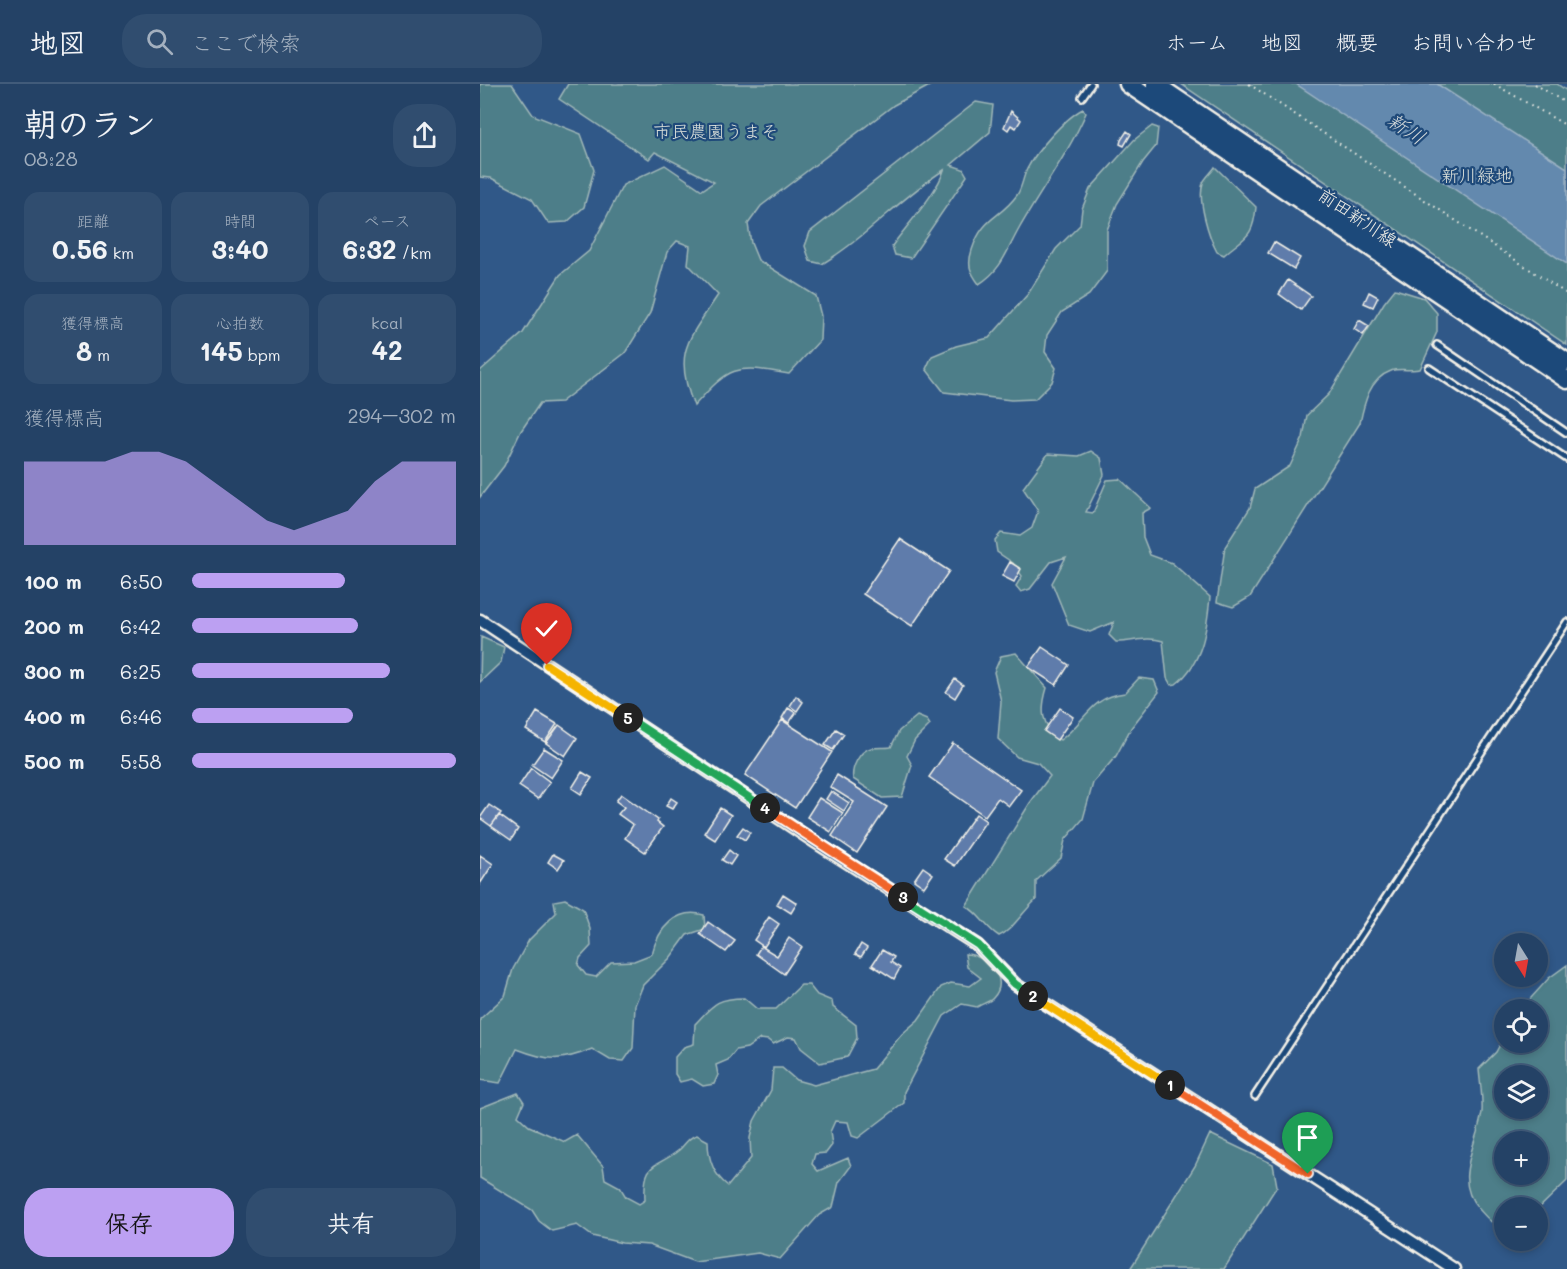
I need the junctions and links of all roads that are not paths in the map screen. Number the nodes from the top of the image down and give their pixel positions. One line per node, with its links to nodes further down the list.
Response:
1 (1091, 84): 4 (lane)
2 (1128, 84): 8 (main road, 前田新川線)
3 (1155, 84): 6 (main road, 前田新川線)
4 (1082, 97)
5 (1437, 345): 9 (lane)
6 (1567, 362)
7 (1429, 368): 10 (lane)
8 (1567, 380)
9 (1567, 433)
10 (1567, 459)
11 (480, 620): 14 (street)
12 (1567, 622): 13 (lane)
13 (1255, 1096)
14 (1454, 1269)

